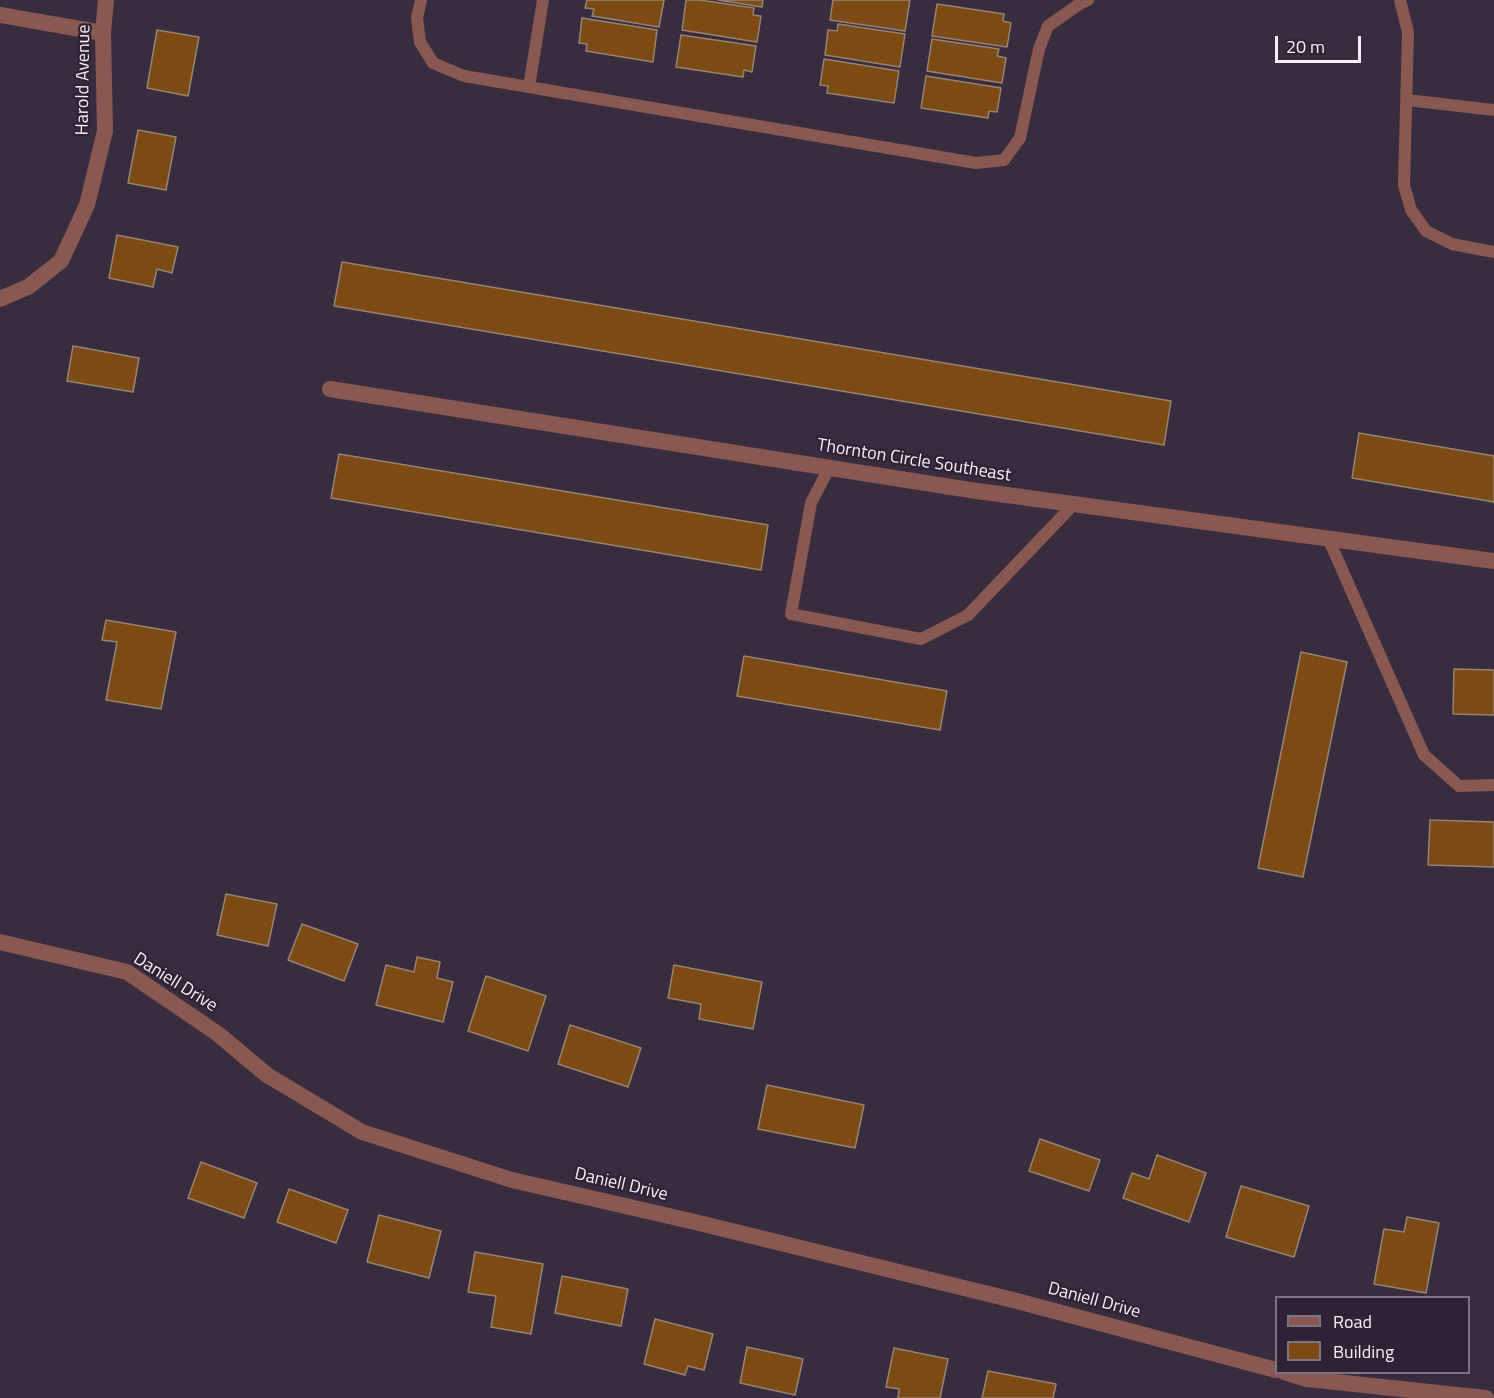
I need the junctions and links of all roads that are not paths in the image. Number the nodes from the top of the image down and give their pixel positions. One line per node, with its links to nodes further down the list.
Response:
1 (106, 0): 7 (street, Harold Avenue)
2 (421, 0): 8 (lane)
3 (543, 0): 8 (lane)
4 (1088, 0): 8 (lane)
5 (1400, 0): 9 (lane)
6 (0, 15): 7 (street)
7 (103, 33): 12 (street, Harold Avenue)
8 (529, 87)
9 (1407, 100): 10 (lane); 11 (lane)
10 (1494, 110)
11 (1494, 252)
12 (0, 299)
13 (330, 389): 14 (street, Thornton Circle Southeast)
14 (829, 468): 15 (street, Thornton Circle Southeast); 15 (lane)
15 (1074, 504): 16 (street, Thornton Circle Southeast)
16 (1328, 538): 17 (street, Thornton Circle Southeast); 18 (lane)
17 (1494, 561)
18 (1494, 785)
19 (0, 942): 20 (street, Daniell Drive)
20 (1275, 1371)
21 (1291, 1374): 22 (street)
22 (1486, 1398)

